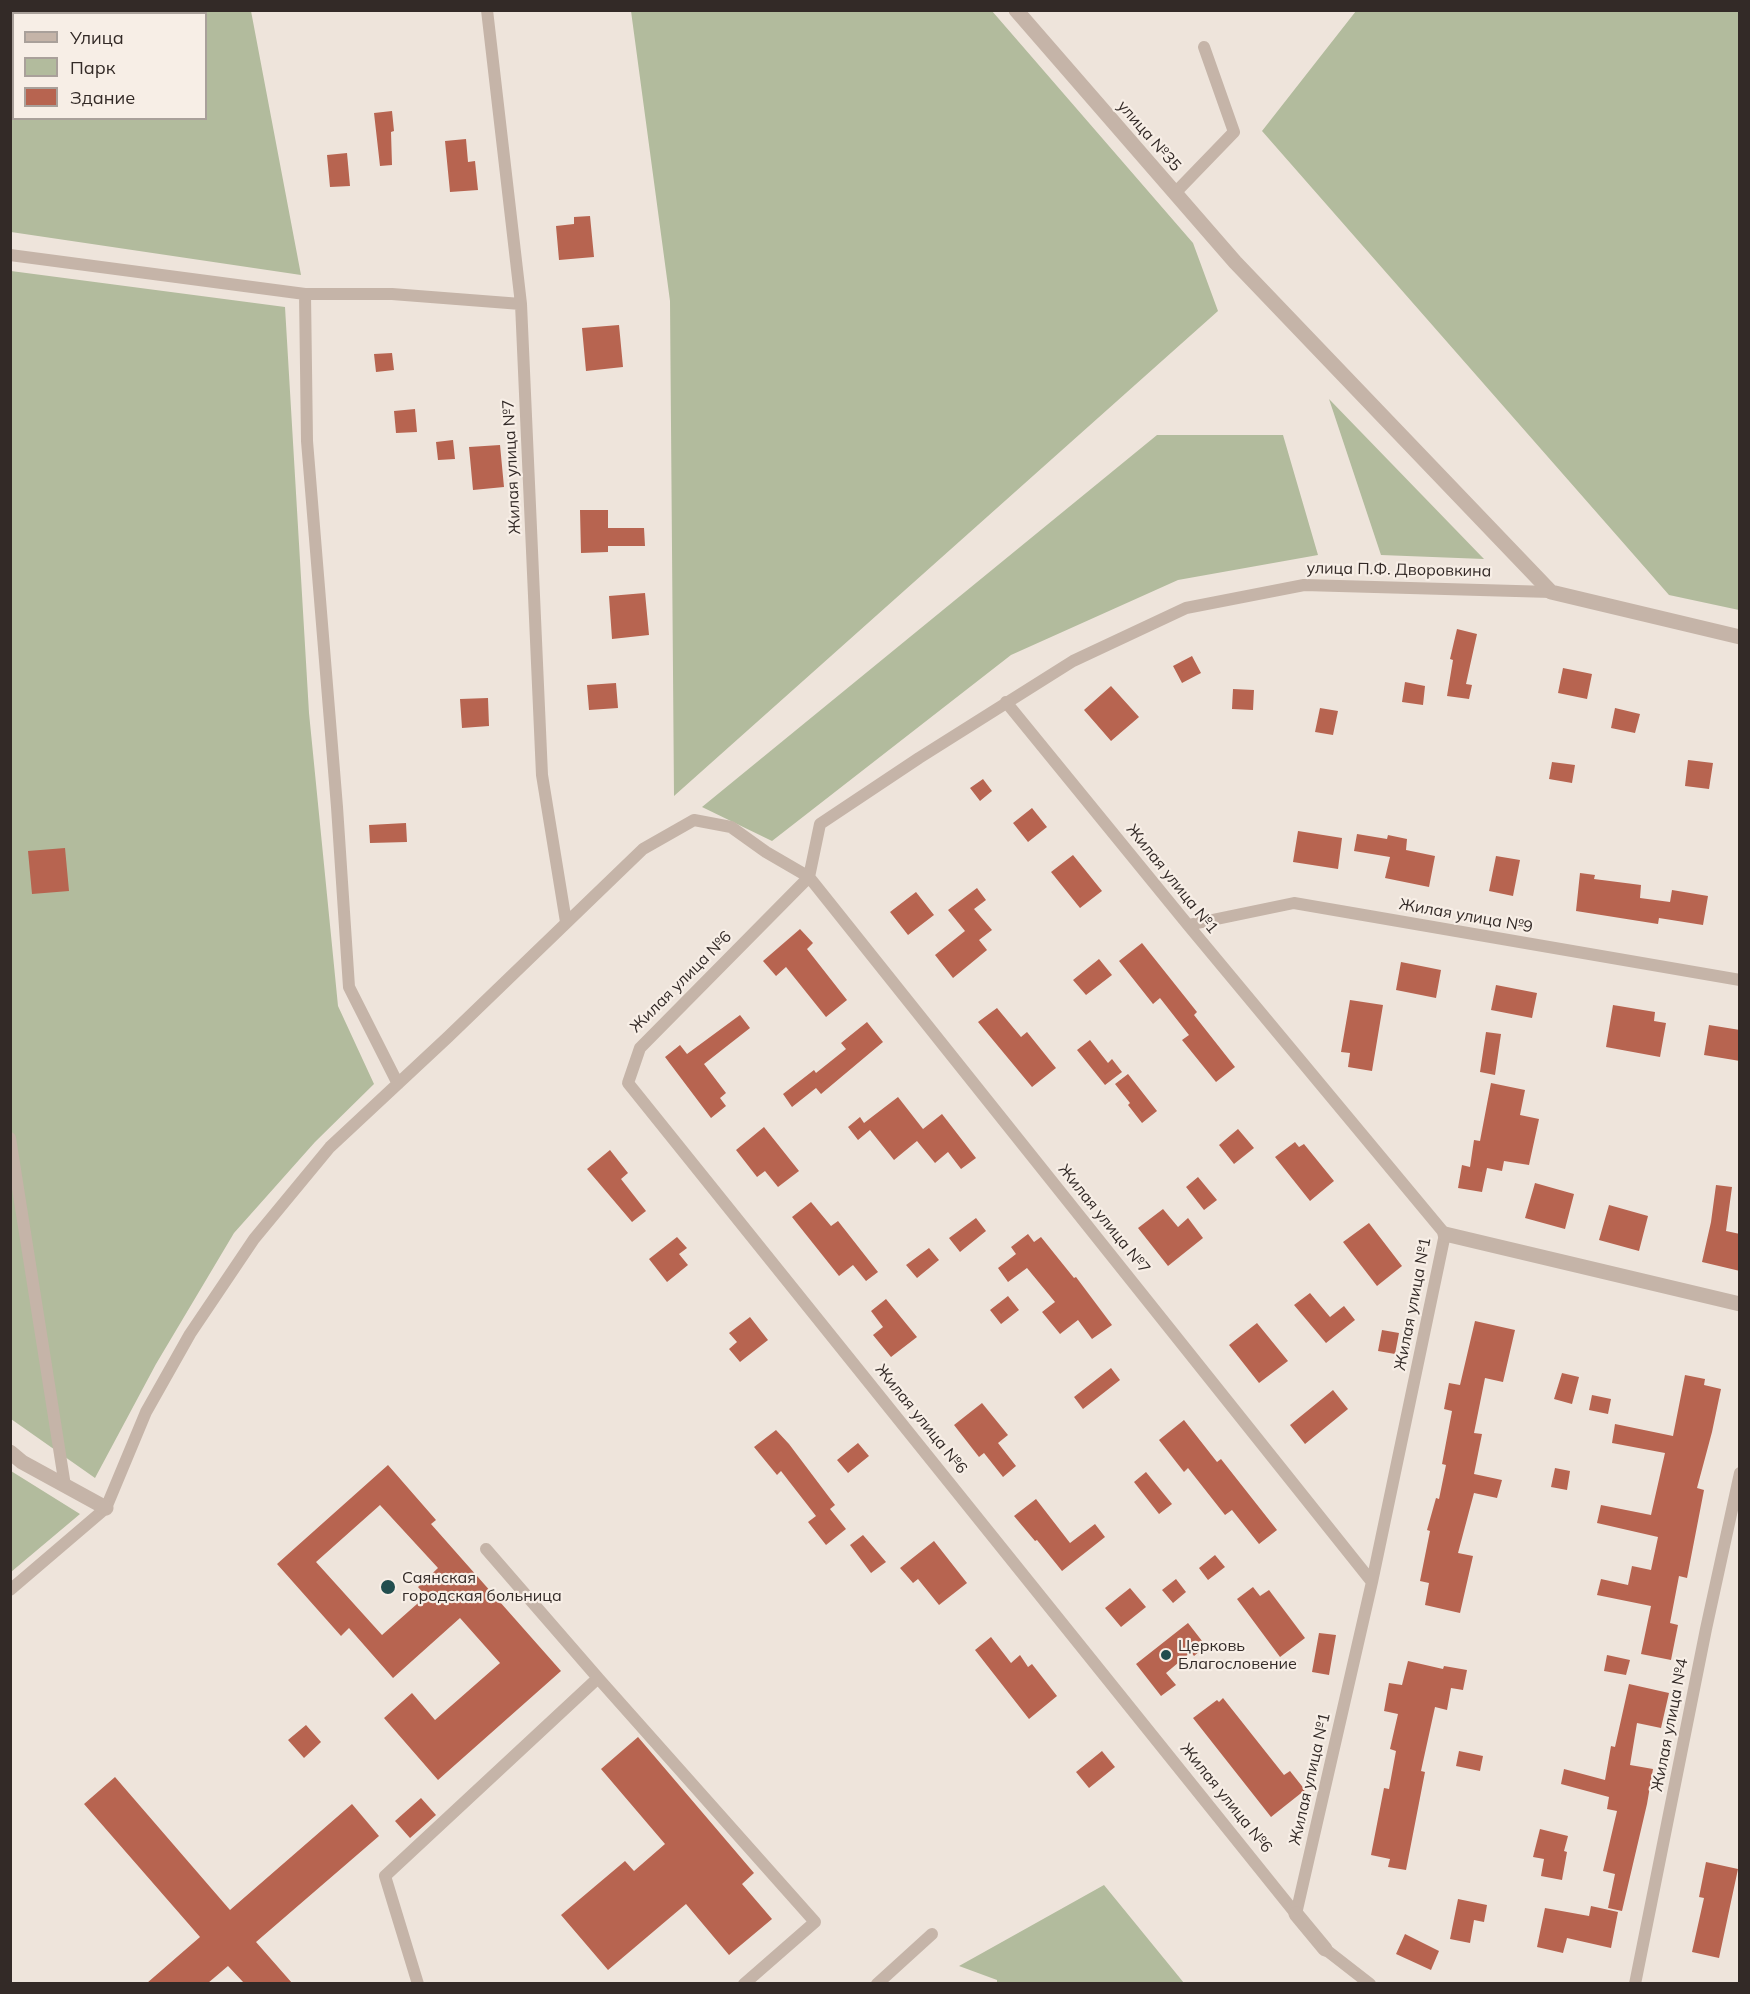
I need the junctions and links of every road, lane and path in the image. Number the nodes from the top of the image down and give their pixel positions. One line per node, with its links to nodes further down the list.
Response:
1 (488, 10): 7 (lane, Жилая улица №7)
2 (1016, 10): 4 (street, улица №35)
3 (1204, 47): 4 (lane)
4 (1175, 193): 8 (street, улица №35)
5 (10, 255): 6 (lane)
6 (305, 294): 7 (lane); 15 (lane)
7 (521, 304): 12 (lane, Жилая улица №7)
8 (1551, 592): 9 (street, улица П.Ф. Дворовкина); 10 (lane, улица П.Ф. Дворовкина)
9 (1740, 637)
10 (1006, 702): 11 (lane, улица П.Ф. Дворовкина); 13 (lane, Жилая улица №1)
11 (810, 877): 12 (lane); 24 (lane, Жилая улица №7); 27 (lane, Жилая улица №6)
12 (566, 922): 15 (lane)
13 (1188, 925): 14 (lane, Жилая улица №9); 17 (lane, Жилая улица №1)
14 (1740, 980)
15 (398, 1084): 22 (lane)
16 (10, 1138): 21 (lane)
17 (1445, 1234): 18 (street); 24 (lane, Жилая улица №1)
18 (1740, 1304)
19 (10, 1452): 21 (street)
20 (1740, 1473): 34 (lane, Жилая улица №4)
21 (65, 1486): 22 (street)
22 (106, 1508): 25 (lane)
23 (486, 1549): 26 (lane)
24 (1372, 1582): 27 (lane, Жилая улица №1)
25 (10, 1590)
26 (598, 1678): 30 (lane); 31 (lane)
27 (1296, 1914): 29 (street, Жилая улица №6)
28 (932, 1934): 32 (lane)
29 (1325, 1949): 33 (lane, Жилая улица №6)
30 (418, 1983)
31 (744, 1983)
32 (877, 1983)
33 (1370, 1983)
34 (1635, 1983)

